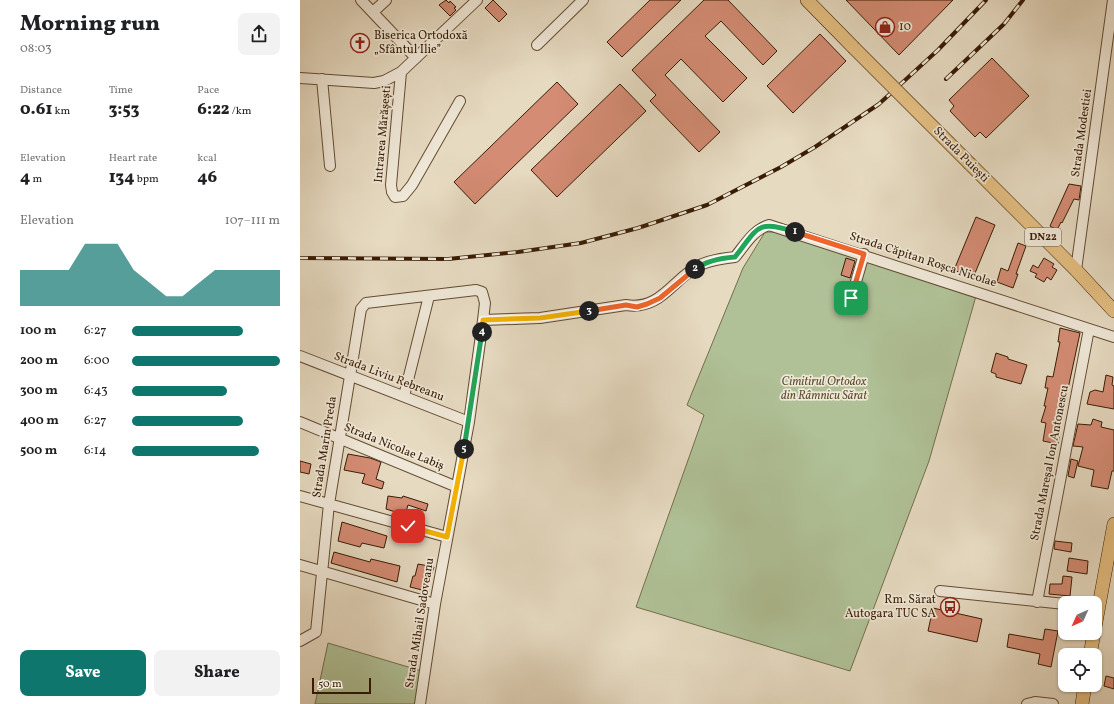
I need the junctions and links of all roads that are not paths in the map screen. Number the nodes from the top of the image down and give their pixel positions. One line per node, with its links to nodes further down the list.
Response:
1 (361, 0): 7 (street)
2 (386, 0): 7 (street)
3 (477, 0): 9 (street)
4 (583, 0): 8 (street)
5 (807, 0): 16 (main road, Strada Puiești / DN22, bridge)
6 (1113, 0): 16 (street, Strada Modestiei)
7 (373, 12): 9 (street)
8 (537, 45)
9 (416, 58): 10 (street)
10 (401, 72): 12 (street); 13 (street, Intrarea Mărășești)
11 (300, 78): 12 (street)
12 (322, 79): 14 (street)
13 (460, 101)
14 (330, 166)
15 (864, 254): 18 (street); 20 (street, Strada Căpitan Roșca Nicolae); 21 (street, Strada Căpitan Roșca Nicolae)
16 (1076, 270): 19 (main road, Strada Puiești / DN22)
17 (429, 296): 20 (street, Strada Mihail Sadoveanu); 24 (street, Strada Marin Preda); 25 (street)
18 (851, 298)
19 (1114, 311)
20 (483, 320): 27 (street, Strada Mihail Sadoveanu)
21 (1089, 329): 22 (street, Strada Căpitan Roșca Nicolae); 38 (street, Strada Mareșal Ion Antonescu)
22 (1114, 337)
23 (300, 356): 24 (street, Strada Liviu Rebreanu)
24 (350, 375): 25 (street, Strada Liviu Rebreanu); 28 (street, Strada Marin Preda)
25 (404, 396): 27 (street, Strada Liviu Rebreanu)
26 (300, 422): 28 (street, Strada Nicolae Labiș)
27 (469, 422): 29 (street, Strada Mihail Sadoveanu)
28 (339, 439): 29 (street, Strada Nicolae Labiș); 31 (street, Strada Marin Preda)
29 (457, 487): 33 (street, Strada Mihail Sadoveanu)
30 (300, 496): 31 (street)
31 (329, 504): 33 (street); 35 (street, Strada Marin Preda)
32 (1114, 524): 37 (main road)
33 (447, 537): 39 (street, Strada Mihail Sadoveanu)
34 (300, 565): 35 (street)
35 (321, 572): 39 (street); 41 (street, Strada Marin Preda)
36 (940, 591): 38 (street)
37 (1099, 596)
38 (1037, 602): 40 (street)
39 (435, 604): 43 (street, Strada Mihail Sadoveanu)
40 (1058, 604)
41 (303, 638)
42 (1084, 692): 46 (main road)
43 (420, 704)
44 (1027, 704): 45 (street)
45 (1053, 704)
46 (1082, 704)

